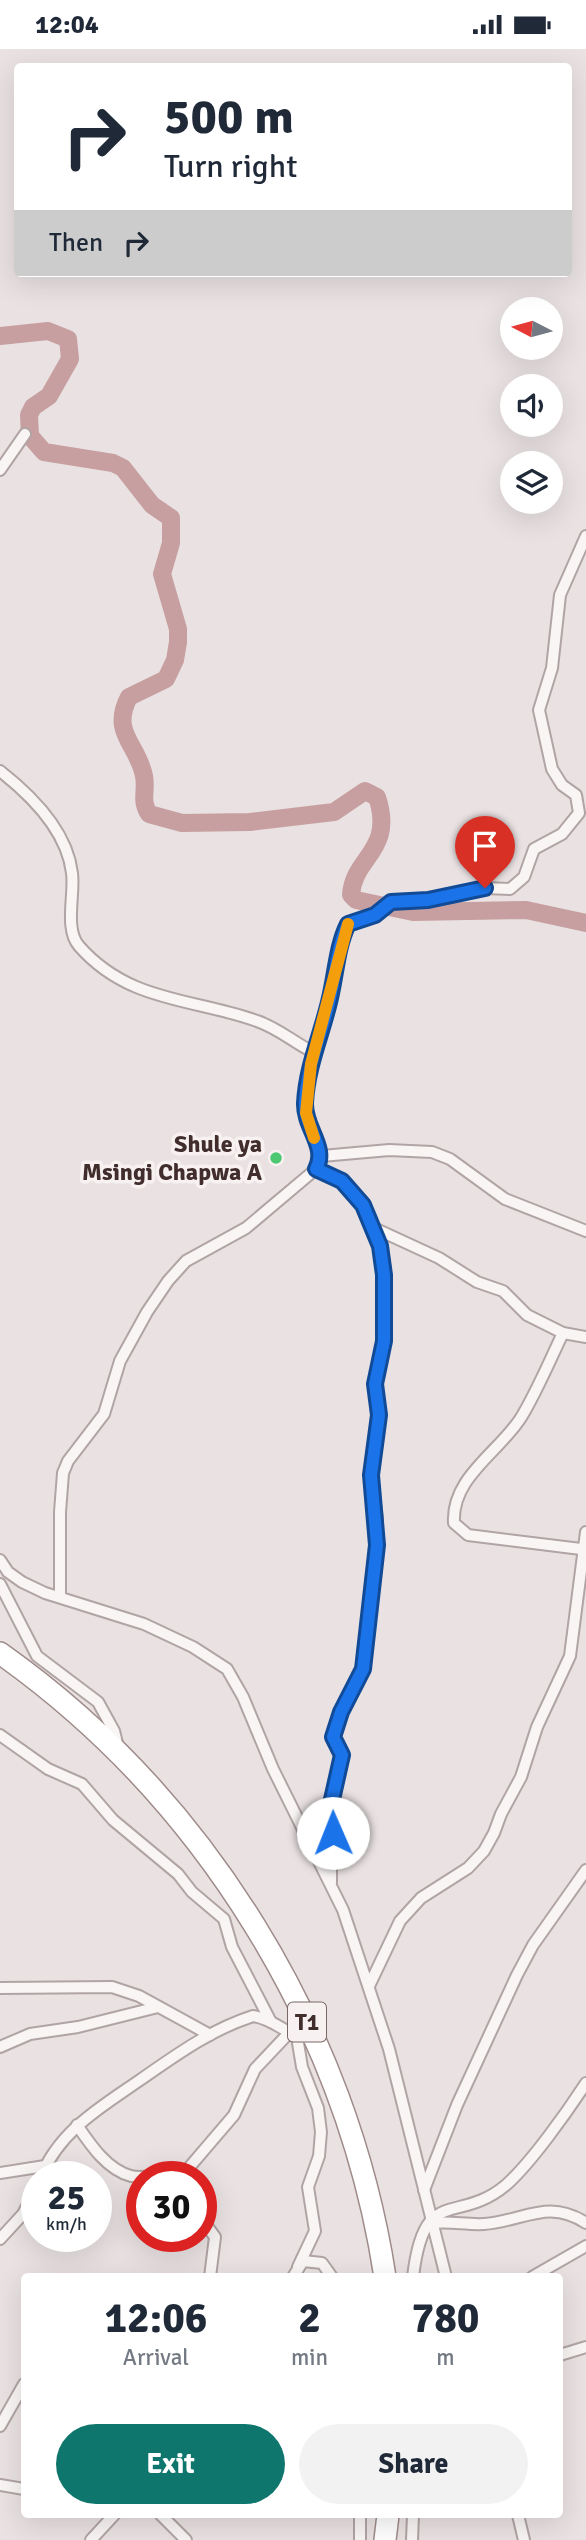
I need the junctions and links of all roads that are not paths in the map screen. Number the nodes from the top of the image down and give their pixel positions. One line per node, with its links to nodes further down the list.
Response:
1 (25, 435): 2 (street)
2 (0, 470)
3 (586, 536): 5 (street)
4 (0, 772): 5 (street)
5 (313, 1052): 6 (street)
6 (322, 1156): 7 (street); 9 (street)
7 (316, 1169): 8 (street); 16 (street)
8 (374, 1228): 10 (street); 21 (street)
9 (586, 1231)
10 (563, 1333): 11 (street); 13 (street)
11 (586, 1337)
12 (586, 1532): 13 (street)
13 (582, 1549): 23 (street)
14 (0, 1560): 16 (street)
15 (0, 1584): 19 (street)
16 (60, 1597): 21 (street)
17 (0, 1653): 19 (highway, T1)
18 (0, 1735): 26 (street)
19 (120, 1757): 28 (highway, T1)
20 (586, 1870): 37 (street)
21 (331, 1884): 23 (street)
22 (0, 1982): 24 (street)
23 (369, 1986): 37 (street)
24 (6, 1987): 25 (street)
25 (158, 2007): 27 (street); 29 (street)
26 (271, 2022): 27 (street); 28 (street)
27 (210, 2035): 31 (street)
28 (300, 2037): 33 (street); 45 (street); 48 (highway, T1)
29 (0, 2047)
30 (586, 2083): 39 (street)
31 (77, 2125): 32 (street); 36 (street)
32 (49, 2161)
33 (195, 2161)
34 (21, 2170): 35 (street)
35 (0, 2173)
36 (126, 2174)
37 (424, 2190): 39 (street)
38 (21, 2214): 41 (street)
39 (433, 2220): 40 (street); 49 (street); 50 (street)
40 (586, 2223)
41 (5, 2229): 42 (street)
42 (1, 2239)
43 (586, 2246): 51 (street)
44 (214, 2252): 46 (street)
45 (295, 2272): 47 (street)
46 (211, 2273)
47 (330, 2273)
48 (384, 2273)
49 (413, 2273)
50 (445, 2273)
51 (539, 2273)
52 (586, 2347): 53 (street)
53 (563, 2354)
54 (21, 2389): 55 (street)
55 (0, 2427)
56 (0, 2485): 57 (street)
57 (21, 2488)
58 (111, 2518): 64 (street)
59 (164, 2518): 65 (street)
60 (360, 2518): 66 (street)
61 (388, 2518): 67 (highway)
62 (413, 2518): 68 (street)
63 (519, 2518): 69 (street)
64 (91, 2540)
65 (186, 2540)
66 (359, 2540)
67 (385, 2540)
68 (412, 2540)
69 (524, 2540)

